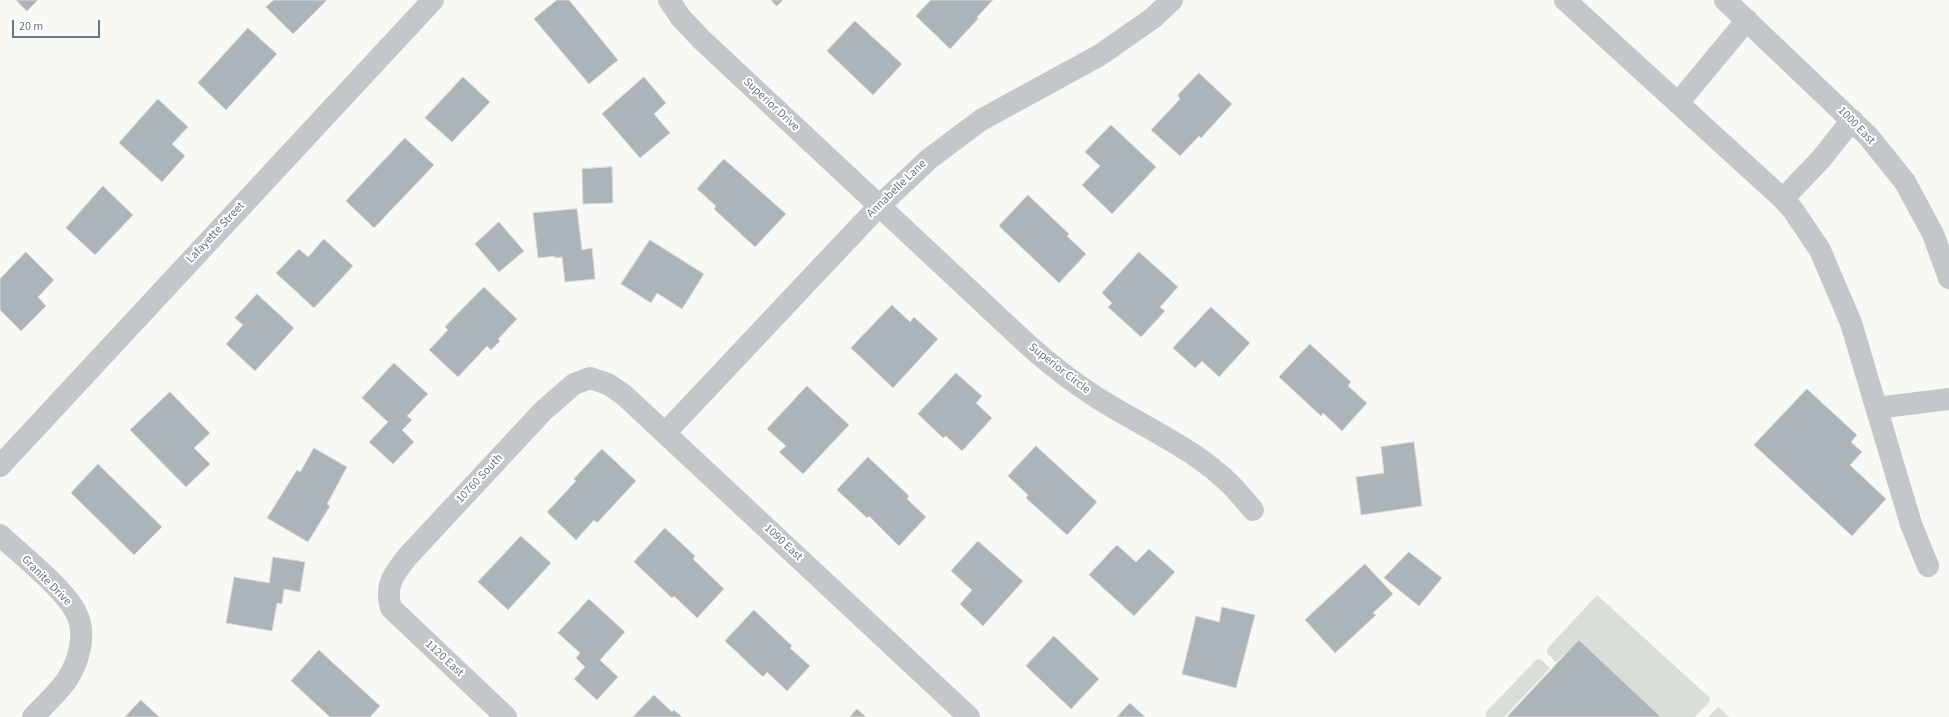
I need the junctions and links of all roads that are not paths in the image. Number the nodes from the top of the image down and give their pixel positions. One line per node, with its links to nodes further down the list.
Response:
1 (433, 0): 16 (street, Lafayette Street)
2 (669, 0): 10 (street, Superior Drive)
3 (1172, 0): 10 (street, Annabelle Lane)
4 (1566, 0): 7 (street)
5 (1726, 0): 6 (street, 1000 East)
6 (1747, 20): 7 (street); 8 (street, 1000 East)
7 (1678, 103): 9 (street)
8 (1852, 120): 9 (street); 11 (street, 1000 East)
9 (1783, 199): 14 (street)
10 (879, 206): 15 (street, Annabelle Lane); 17 (street, Superior Circle)
11 (1949, 278)
12 (590, 378): 15 (street, 1090 East); 20 (street, 10760 South)
13 (1949, 399): 14 (street)
14 (1877, 408): 19 (street)
15 (666, 432): 23 (street, 1090 East)
16 (0, 466)
17 (1253, 510)
18 (0, 535): 21 (street, Granite Drive)
19 (1928, 566)
20 (388, 596): 22 (street, 1120 East)
21 (33, 717)
22 (506, 717)
23 (969, 717)

